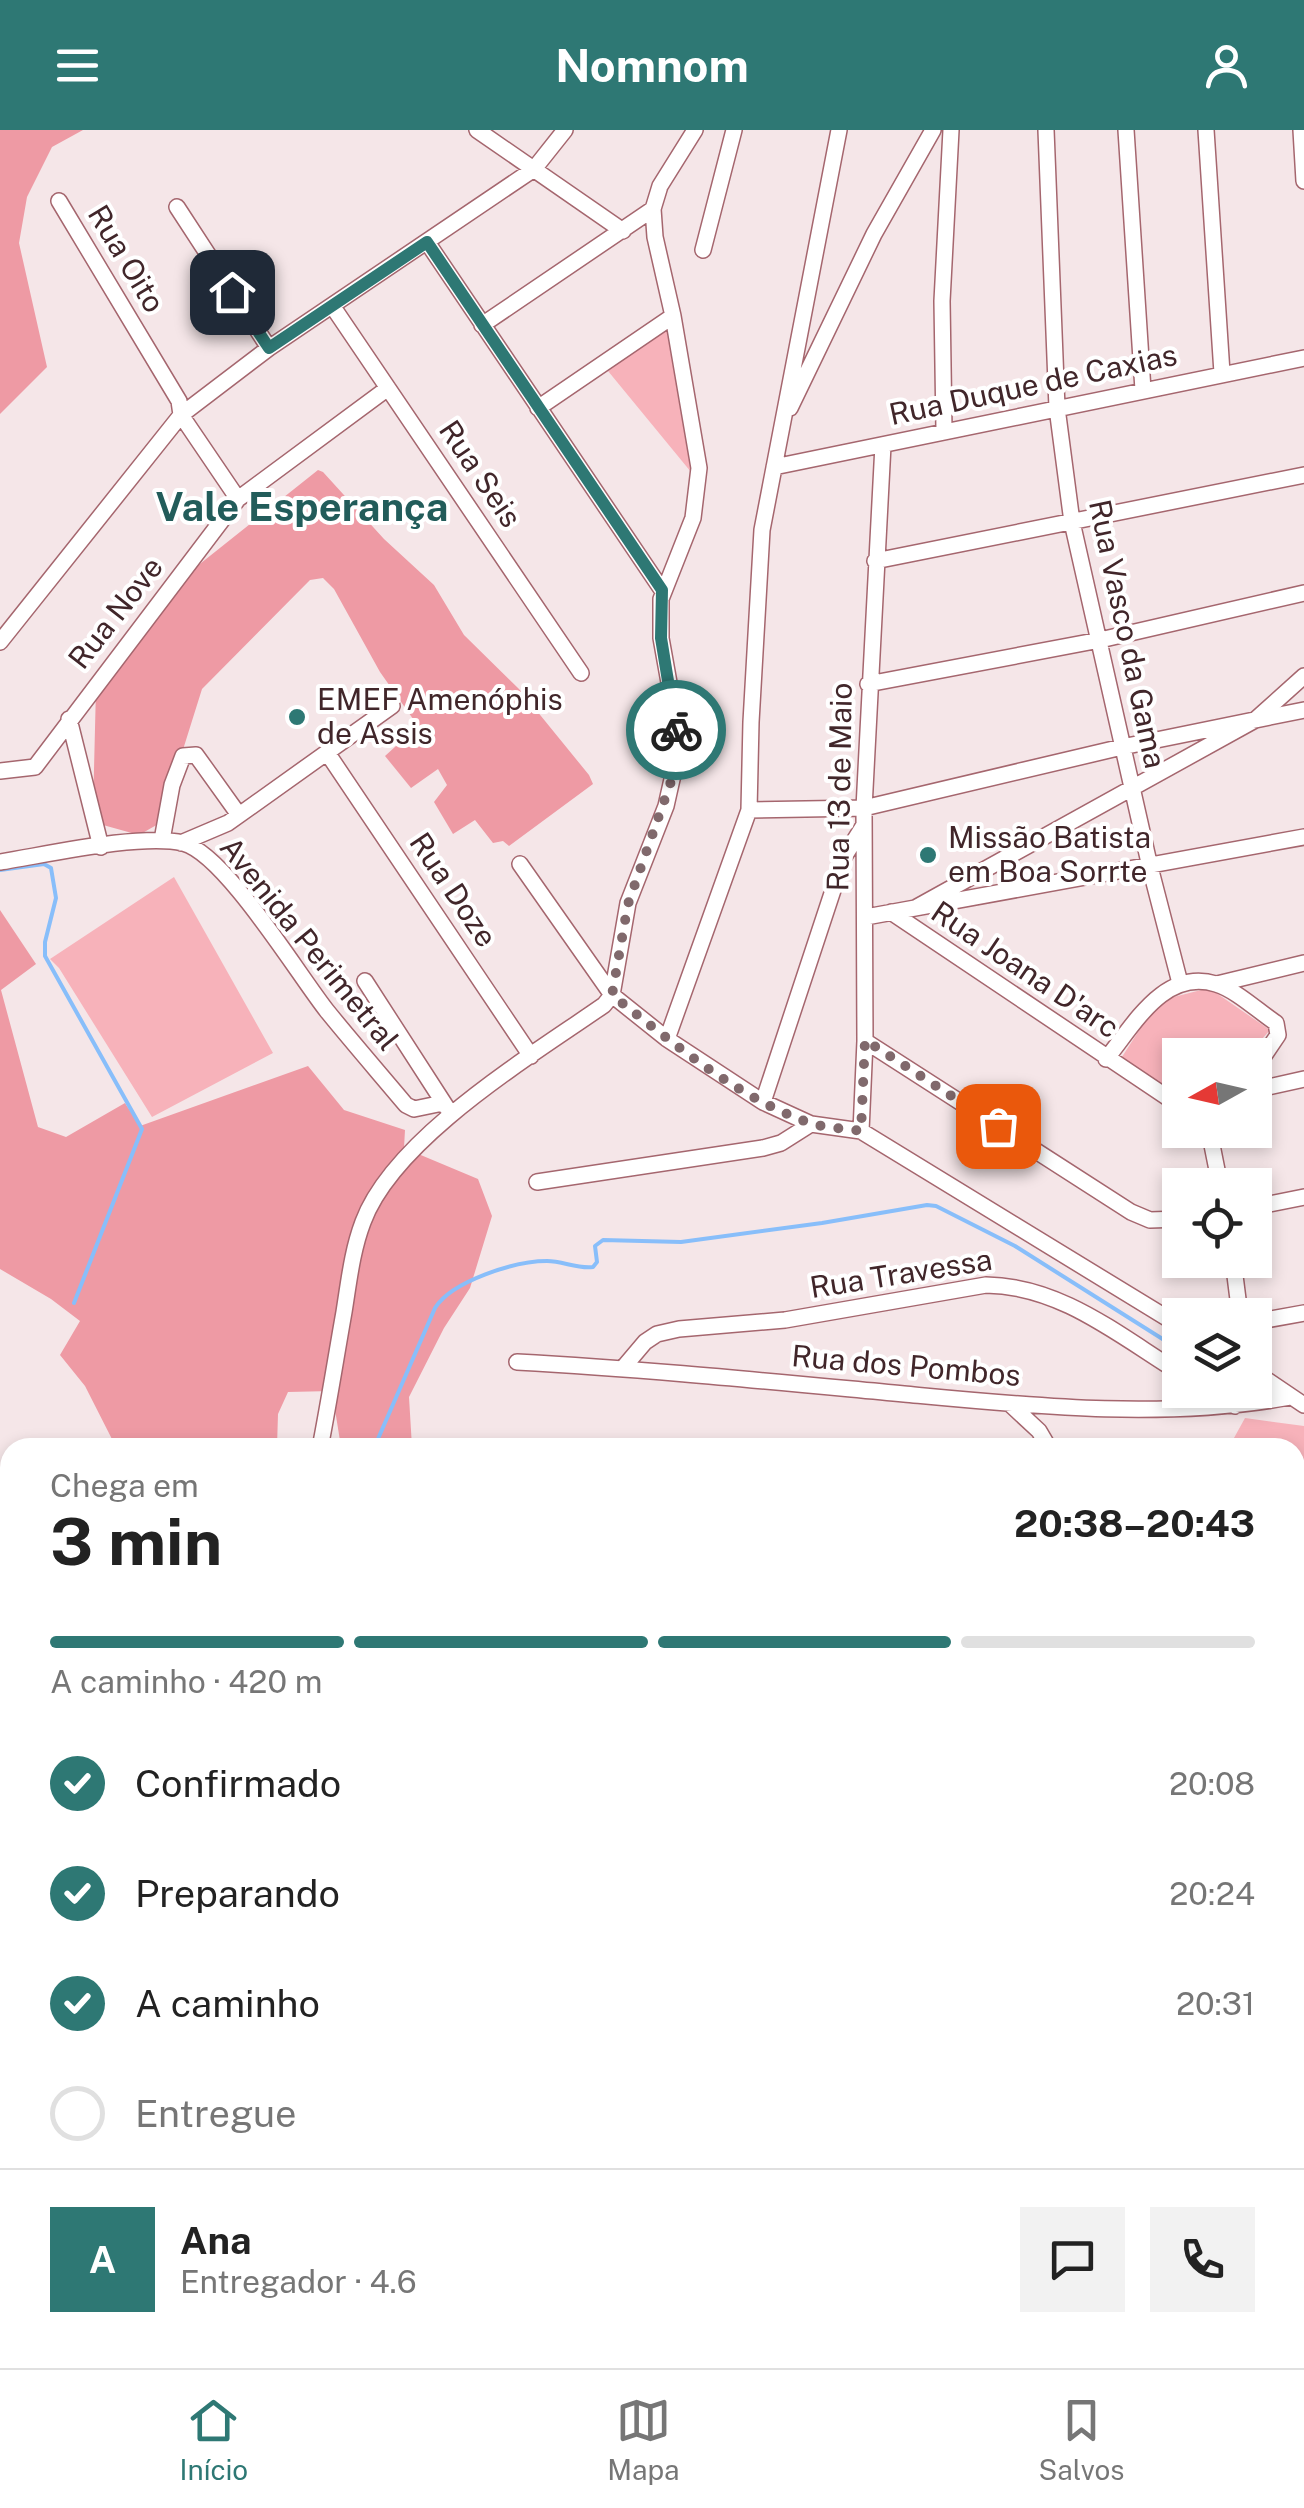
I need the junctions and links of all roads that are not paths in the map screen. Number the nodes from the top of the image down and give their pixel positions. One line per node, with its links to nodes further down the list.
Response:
1 (477, 130): 12 (street)
2 (565, 130): 12 (street)
3 (695, 130): 16 (street)
4 (734, 130): 19 (street)
5 (840, 130): 31 (street)
6 (933, 130): 31 (street)
7 (951, 130): 32 (street)
8 (1046, 130): 29 (street, Rua Vasco da Gama)
9 (1126, 130): 27 (street)
10 (1206, 130): 25 (street)
11 (1301, 130): 13 (street)
12 (534, 169): 17 (street); 18 (street)
13 (1304, 182)
14 (60, 201): 30 (street, Rua Oito)
15 (177, 208): 23 (street)
16 (653, 209): 17 (street); 21 (street)
17 (624, 231): 22 (street)
18 (427, 242): 20 (street); 22 (street)
19 (703, 250)
20 (333, 307): 23 (street); 26 (street, Rua Seis)
21 (673, 316): 28 (street); 39 (street)
22 (482, 326): 28 (street)
23 (269, 348): 30 (street)
24 (1304, 358): 25 (street, Rua Duque de Caxias)
25 (1222, 373): 27 (street, Rua Duque de Caxias)
26 (388, 388): 36 (street, Rua Nove); 43 (street, Rua Seis)
27 (1143, 390): 29 (street, Rua Duque de Caxias)
28 (538, 408): 39 (street)
29 (1056, 408): 32 (street, Rua Duque de Caxias); 37 (street, Rua Vasco da Gama)
30 (182, 415): 36 (street, Rua Oito); 42 (street)
31 (781, 425): 34 (street)
32 (944, 430): 33 (street, Rua Duque de Caxias)
33 (883, 444): 34 (street, Rua Duque de Caxias); 38 (street, Rua 13 de Maio)
34 (774, 467): 55 (street)
35 (1304, 475): 37 (street)
36 (238, 499): 48 (street, Rua Nove)
37 (1072, 522): 38 (street); 41 (street, Rua Vasco da Gama)
38 (875, 561): 45 (street, Rua 13 de Maio)
39 (662, 590): 72 (street)
40 (1304, 593): 41 (street)
41 (1100, 640): 45 (street); 50 (street, Rua Vasco da Gama)
42 (0, 642)
43 (581, 672)
44 (1304, 676): 49 (street)
45 (868, 684): 54 (street, Rua 13 de Maio)
46 (392, 706): 51 (street)
47 (1304, 710): 49 (street)
48 (69, 719): 52 (street, Rua Nove); 61 (street)
49 (1255, 720): 50 (street); 53 (street)
50 (1122, 747): 53 (street, Rua Vasco da Gama); 54 (street)
51 (328, 754): 56 (street); 76 (street, Rua Doze)
52 (0, 772)
53 (1132, 788): 64 (street, Rua Vasco da Gama); 65 (street)
54 (864, 808): 55 (street); 57 (street, Rua 13 de Maio)
55 (749, 810): 73 (street)
56 (239, 815): 59 (street); 60 (street)
57 (864, 826): 67 (street, Rua 13 de Maio); 81 (street)
58 (1304, 837): 64 (street)
59 (162, 840): 60 (street, Avenida Perimetral); 61 (street, Avenida Perimetral)
60 (181, 842): 82 (street, Avenida Perimetral)
61 (101, 847): 62 (street, Avenida Perimetral)
62 (0, 862)
63 (520, 864): 72 (street)
64 (1150, 867): 65 (street); 70 (street, Rua Vasco da Gama)
65 (917, 907): 66 (street)
66 (891, 912): 67 (street); 77 (street, Rua Joana D'arc)
67 (866, 917): 74 (street, Rua 13 de Maio)
68 (1304, 963): 71 (street)
69 (365, 981): 82 (street, Avenida Perimetral)
70 (1180, 982): 71 (street); 77 (street)
71 (1217, 984): 75 (street)
72 (612, 995): 73 (street); 76 (street)
73 (667, 1039): 81 (street)
74 (865, 1040): 84 (street, Rua 13 de Maio); 88 (street)
75 (1272, 1044)
76 (531, 1056): 82 (street)
77 (1106, 1059): 80 (street, Rua Joana D'arc)
78 (1304, 1079): 79 (street)
79 (1272, 1086)
80 (1162, 1095)
81 (763, 1102): 83 (street)
82 (448, 1109): 100 (street)
83 (811, 1124): 84 (street); 85 (street)
84 (861, 1131): 90 (street)
85 (537, 1182)
86 (1304, 1197): 87 (street)
87 (1272, 1203)
88 (1162, 1220)
89 (1304, 1313): 91 (street)
90 (1162, 1315)
91 (1272, 1319)
92 (517, 1362): 94 (street, Rua dos Pombos)
93 (1162, 1362): 94 (street, Rua Travessa)
94 (623, 1368): 98 (street, Rua dos Pombos)
95 (1272, 1384): 96 (street)
96 (1297, 1401): 97 (street, Rua dos Pombos)
97 (1272, 1403)
98 (1010, 1404): 99 (street, Rua dos Pombos); 101 (street)
99 (1220, 1408)
100 (322, 1438)
101 (1043, 1438)

